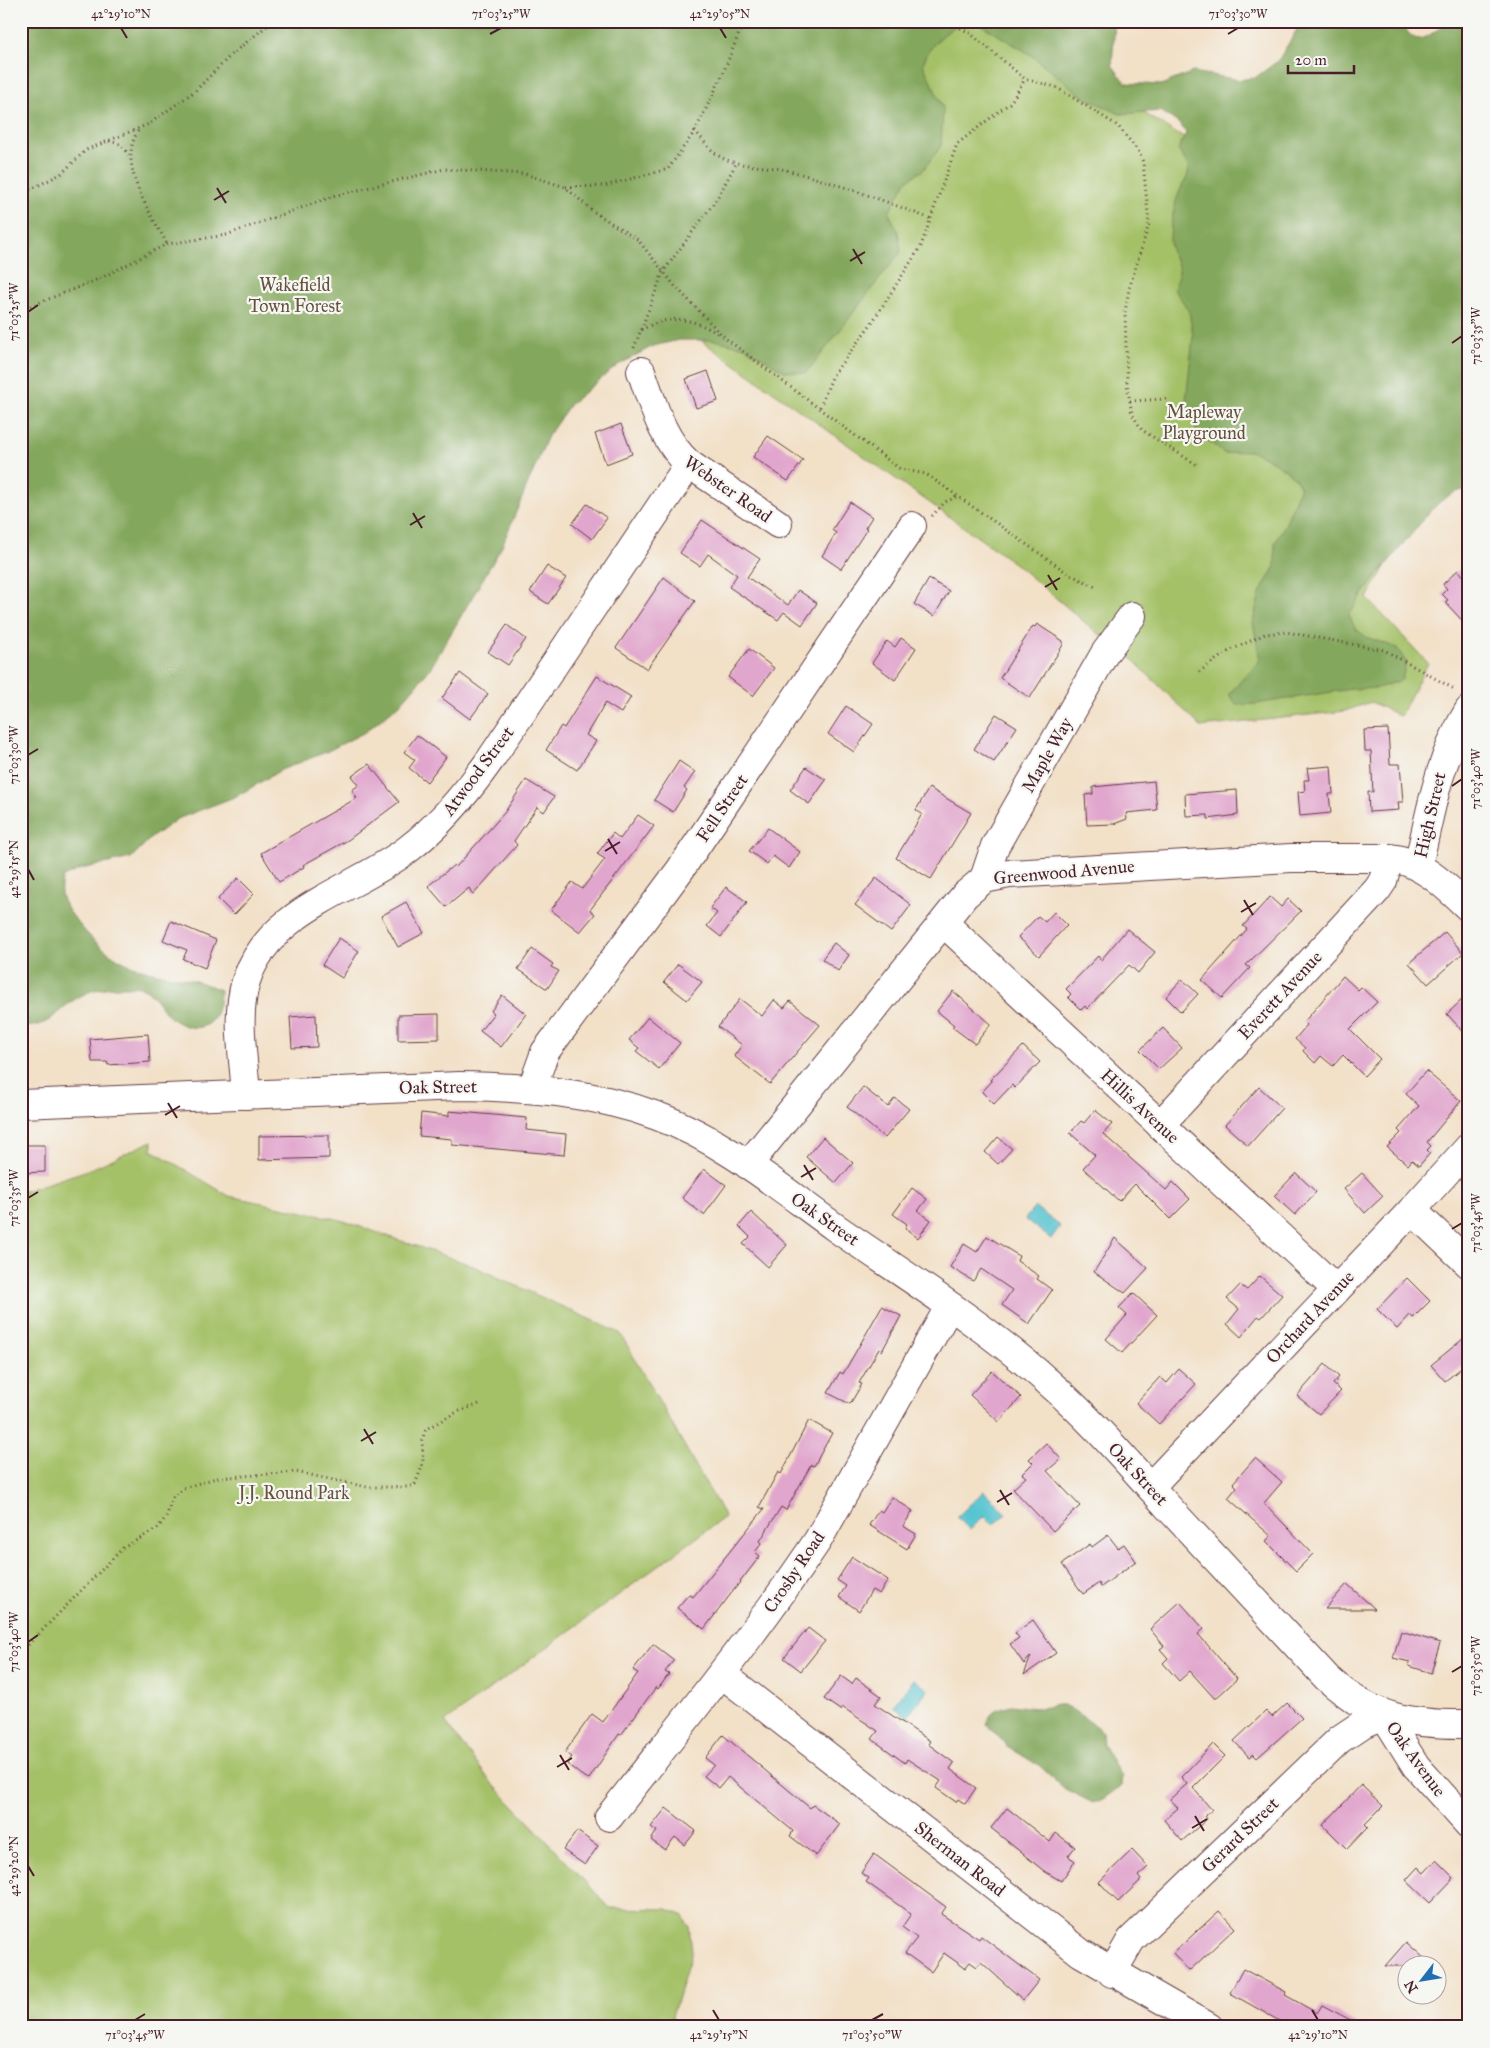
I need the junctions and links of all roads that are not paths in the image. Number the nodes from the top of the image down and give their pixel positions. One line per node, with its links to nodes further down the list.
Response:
1 (641, 371): 2 (street, Webster Road)
2 (689, 464): 3 (street, Webster Road); 13 (street, Atwood Street)
3 (778, 524)
4 (912, 526): 12 (street, Fell Street)
5 (1125, 625): 9 (street, Maple Way)
6 (1465, 702): 8 (street, High Street)
7 (1389, 858): 8 (street, Greenwood Avenue); 9 (street, Greenwood Avenue); 15 (street, Everett Avenue)
8 (1418, 867): 10 (street, Greenwood Avenue)
9 (984, 879): 11 (street, Greenwood Avenue)
10 (1469, 908)
11 (944, 924): 15 (street, Hillis Avenue); 17 (street, Greenwood Avenue)
12 (532, 1088): 13 (street, Oak Street); 17 (street, Oak Street)
13 (246, 1095): 14 (street, Oak Street)
14 (21, 1104)
15 (1160, 1125): 20 (street, Hillis Avenue)
16 (1469, 1147): 18 (street, Orchard Avenue)
17 (748, 1165): 21 (street, Oak Street)
18 (1412, 1210): 19 (street); 20 (street, Orchard Avenue)
19 (1469, 1264)
20 (1336, 1289): 22 (street, Orchard Avenue)
21 (949, 1307): 22 (street, Oak Street); 23 (street, Crosby Road)
22 (1150, 1487): 24 (street, Oak Street)
23 (722, 1674): 26 (street, Crosby Road); 28 (street, Sherman Road)
24 (1384, 1715): 25 (street, Oak Street); 27 (street, Oak Avenue); 28 (street, Gerard Street)
25 (1469, 1724)
26 (609, 1817)
27 (1469, 1825)
28 (1112, 1973): 29 (street, Sherman Road)
29 (1209, 2027)

